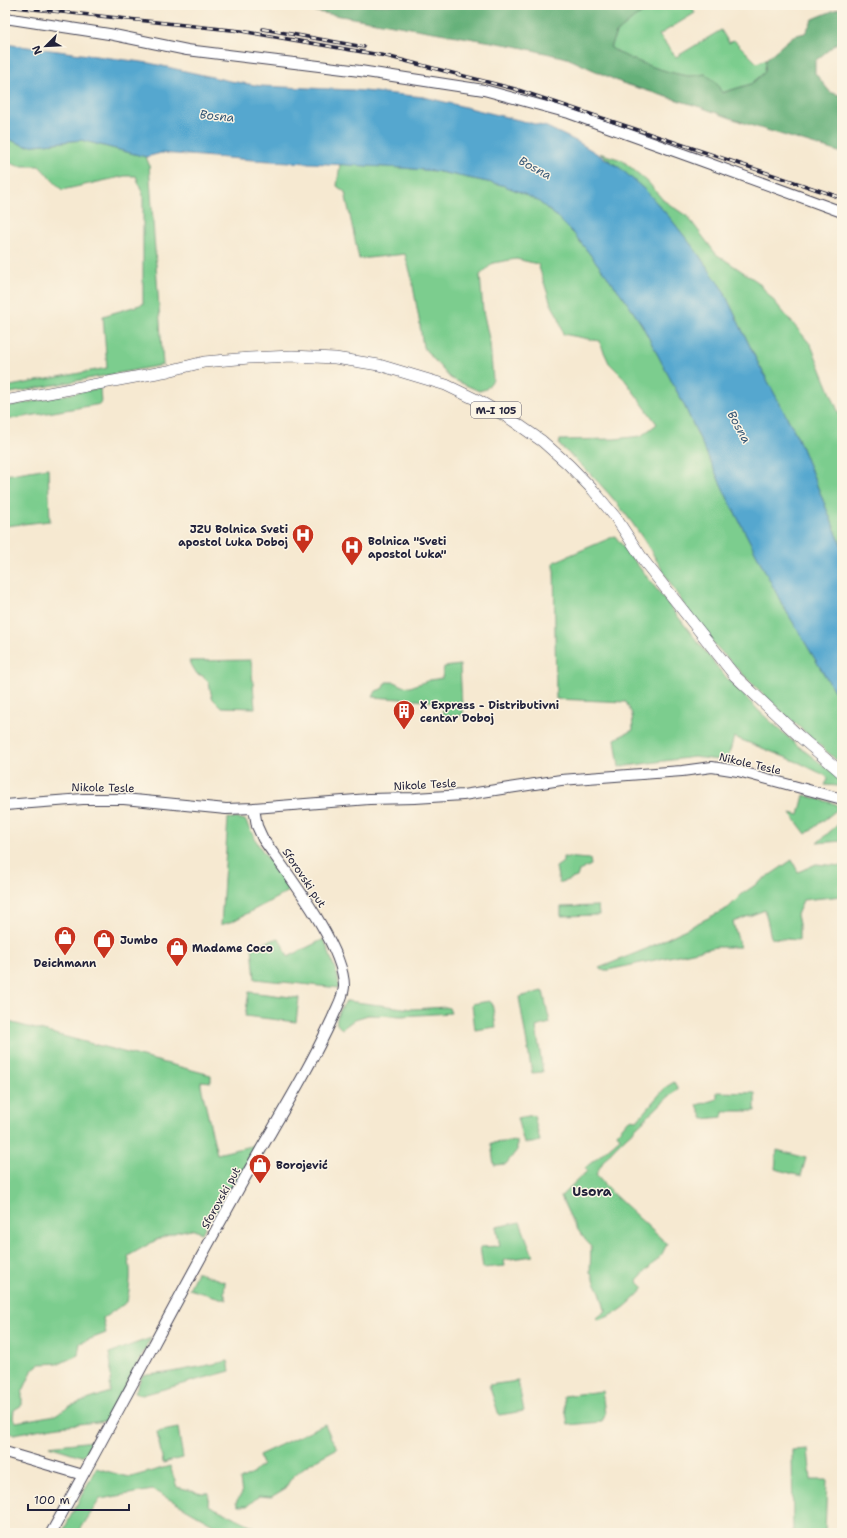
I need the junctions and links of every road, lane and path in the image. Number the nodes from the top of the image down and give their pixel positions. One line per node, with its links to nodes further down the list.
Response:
1 (5, 18): 2 (street)
2 (842, 212)
3 (5, 401): 4 (main road, M-I 105)
4 (842, 773)
5 (842, 791): 6 (street)
6 (830, 796): 7 (street, Nikole Tesle); 9 (street, Nikole Tesle)
7 (842, 799)
8 (5, 805): 9 (street, Nikole Tesle)
9 (254, 808): 11 (street, Sforovski put)
10 (5, 1452): 11 (street)
11 (83, 1475): 12 (street, Sforovski put)
12 (51, 1533)

